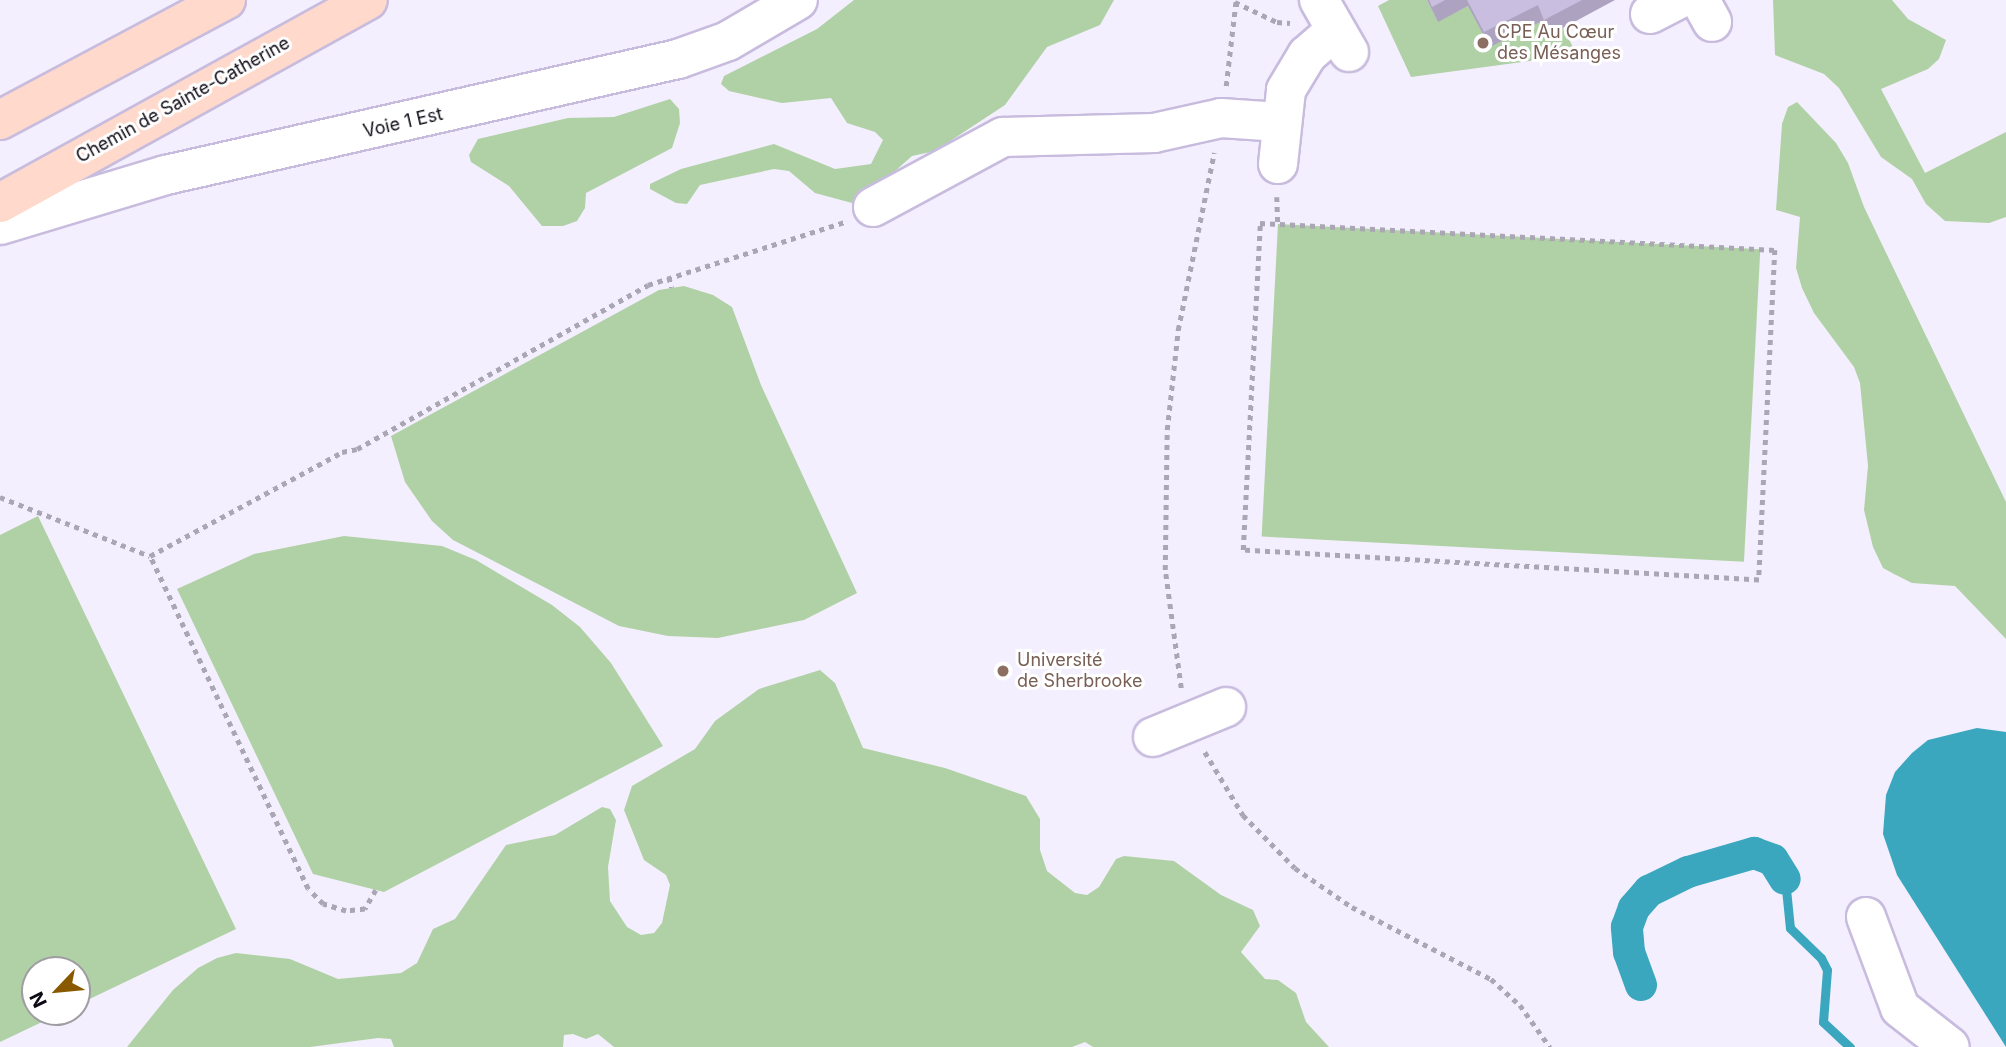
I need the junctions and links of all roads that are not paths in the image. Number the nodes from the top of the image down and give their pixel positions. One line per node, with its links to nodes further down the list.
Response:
1 (368, 0): 8 (main road, Chemin de Sainte-Catherine)
2 (798, 0): 10 (lane, Voie 1 Est)
3 (214, 4): 5 (main road)
4 (1325, 26): 6 (lane)
5 (0, 120)
6 (1280, 122): 7 (lane); 9 (lane)
7 (1278, 164)
8 (0, 203)
9 (873, 207)
10 (0, 225)
11 (1226, 707): 12 (lane)
12 (1153, 737)
13 (1866, 917): 14 (lane)
14 (1950, 1047)

